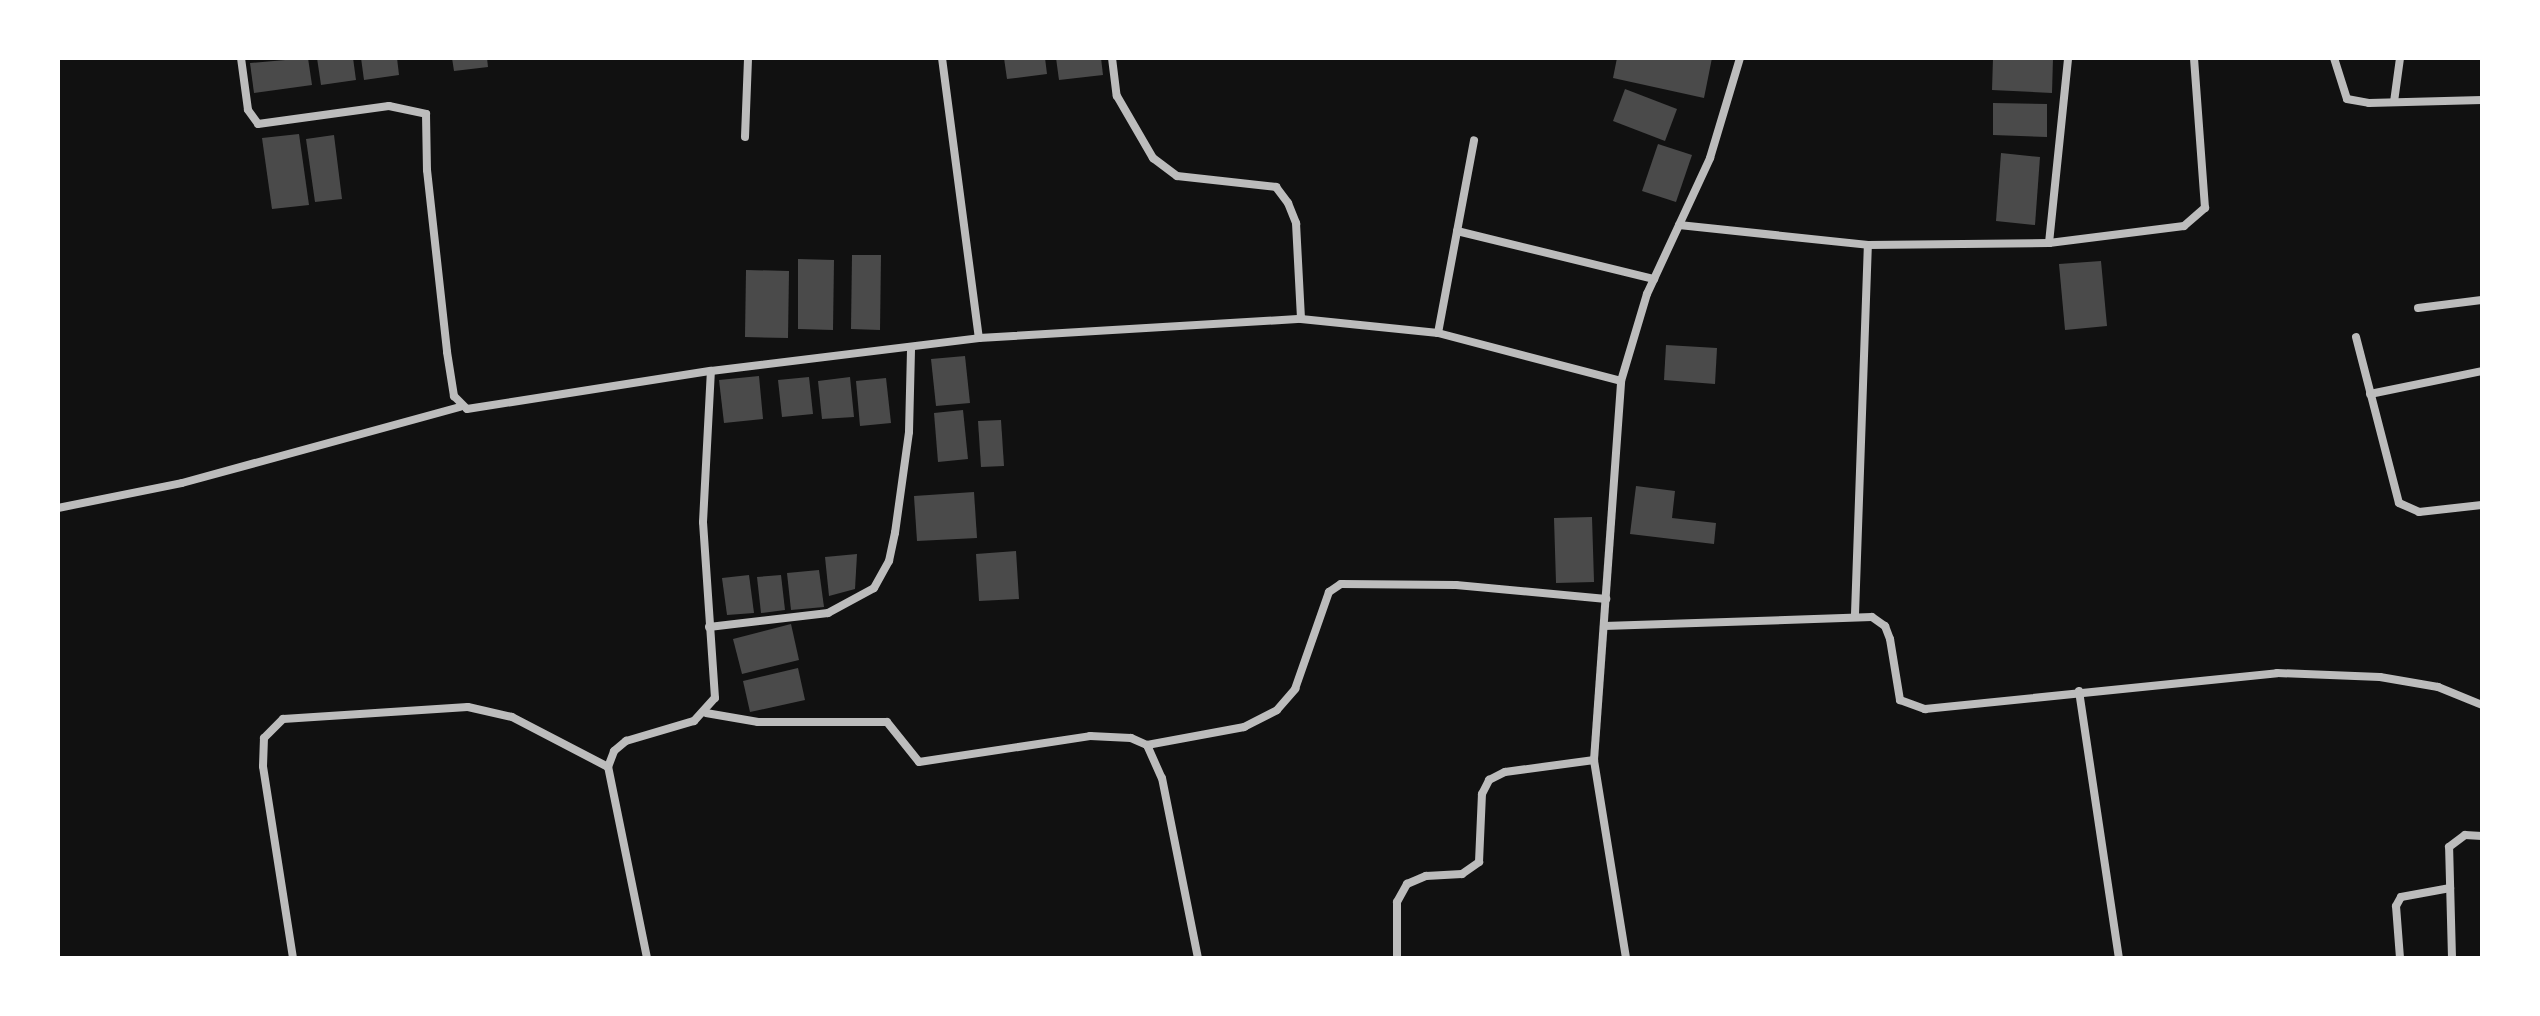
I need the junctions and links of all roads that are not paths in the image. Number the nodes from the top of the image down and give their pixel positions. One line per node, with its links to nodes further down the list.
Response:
1 (241, 58): 30 (street)
2 (748, 58): 12 (street)
3 (942, 58): 24 (street)
4 (1112, 58): 21 (street)
5 (1740, 58): 14 (street)
6 (2068, 58): 16 (street)
7 (2194, 58): 16 (street)
8 (2334, 58): 11 (street)
9 (2400, 58): 11 (street)
10 (2482, 100): 11 (street)
11 (2394, 102)
12 (745, 137)
13 (1474, 140): 15 (street)
14 (1679, 225): 17 (street); 18 (street)
15 (1457, 231): 18 (street); 22 (street)
16 (2049, 243): 17 (street)
17 (1868, 245): 34 (street)
18 (1654, 279): 28 (street)
19 (2482, 300): 20 (street)
20 (2418, 308)
21 (1301, 319): 22 (street); 24 (street)
22 (1438, 333): 28 (street)
23 (2356, 337): 29 (street)
24 (979, 338): 25 (street)
25 (911, 350): 26 (street); 36 (street)
26 (711, 371): 30 (street); 36 (street)
27 (2482, 371): 29 (street)
28 (1621, 381): 33 (street)
29 (2370, 394): 31 (street)
30 (460, 407): 32 (street)
31 (2482, 505)
32 (58, 508)
33 (1606, 599): 35 (street); 40 (street)
34 (1855, 614): 35 (street); 37 (street)
35 (1604, 626): 41 (street)
36 (709, 627): 39 (street)
37 (2079, 691): 38 (street); 50 (street)
38 (2482, 705)
39 (706, 713): 40 (street); 42 (street)
40 (1147, 745): 47 (street)
41 (1594, 760): 48 (street); 49 (street)
42 (608, 767): 45 (street); 46 (street)
43 (2482, 836): 44 (street)
44 (2450, 888): 51 (street); 52 (street)
45 (293, 958)
46 (647, 958)
47 (1198, 958)
48 (1397, 958)
49 (1626, 958)
50 (2119, 958)
51 (2400, 958)
52 (2452, 958)

